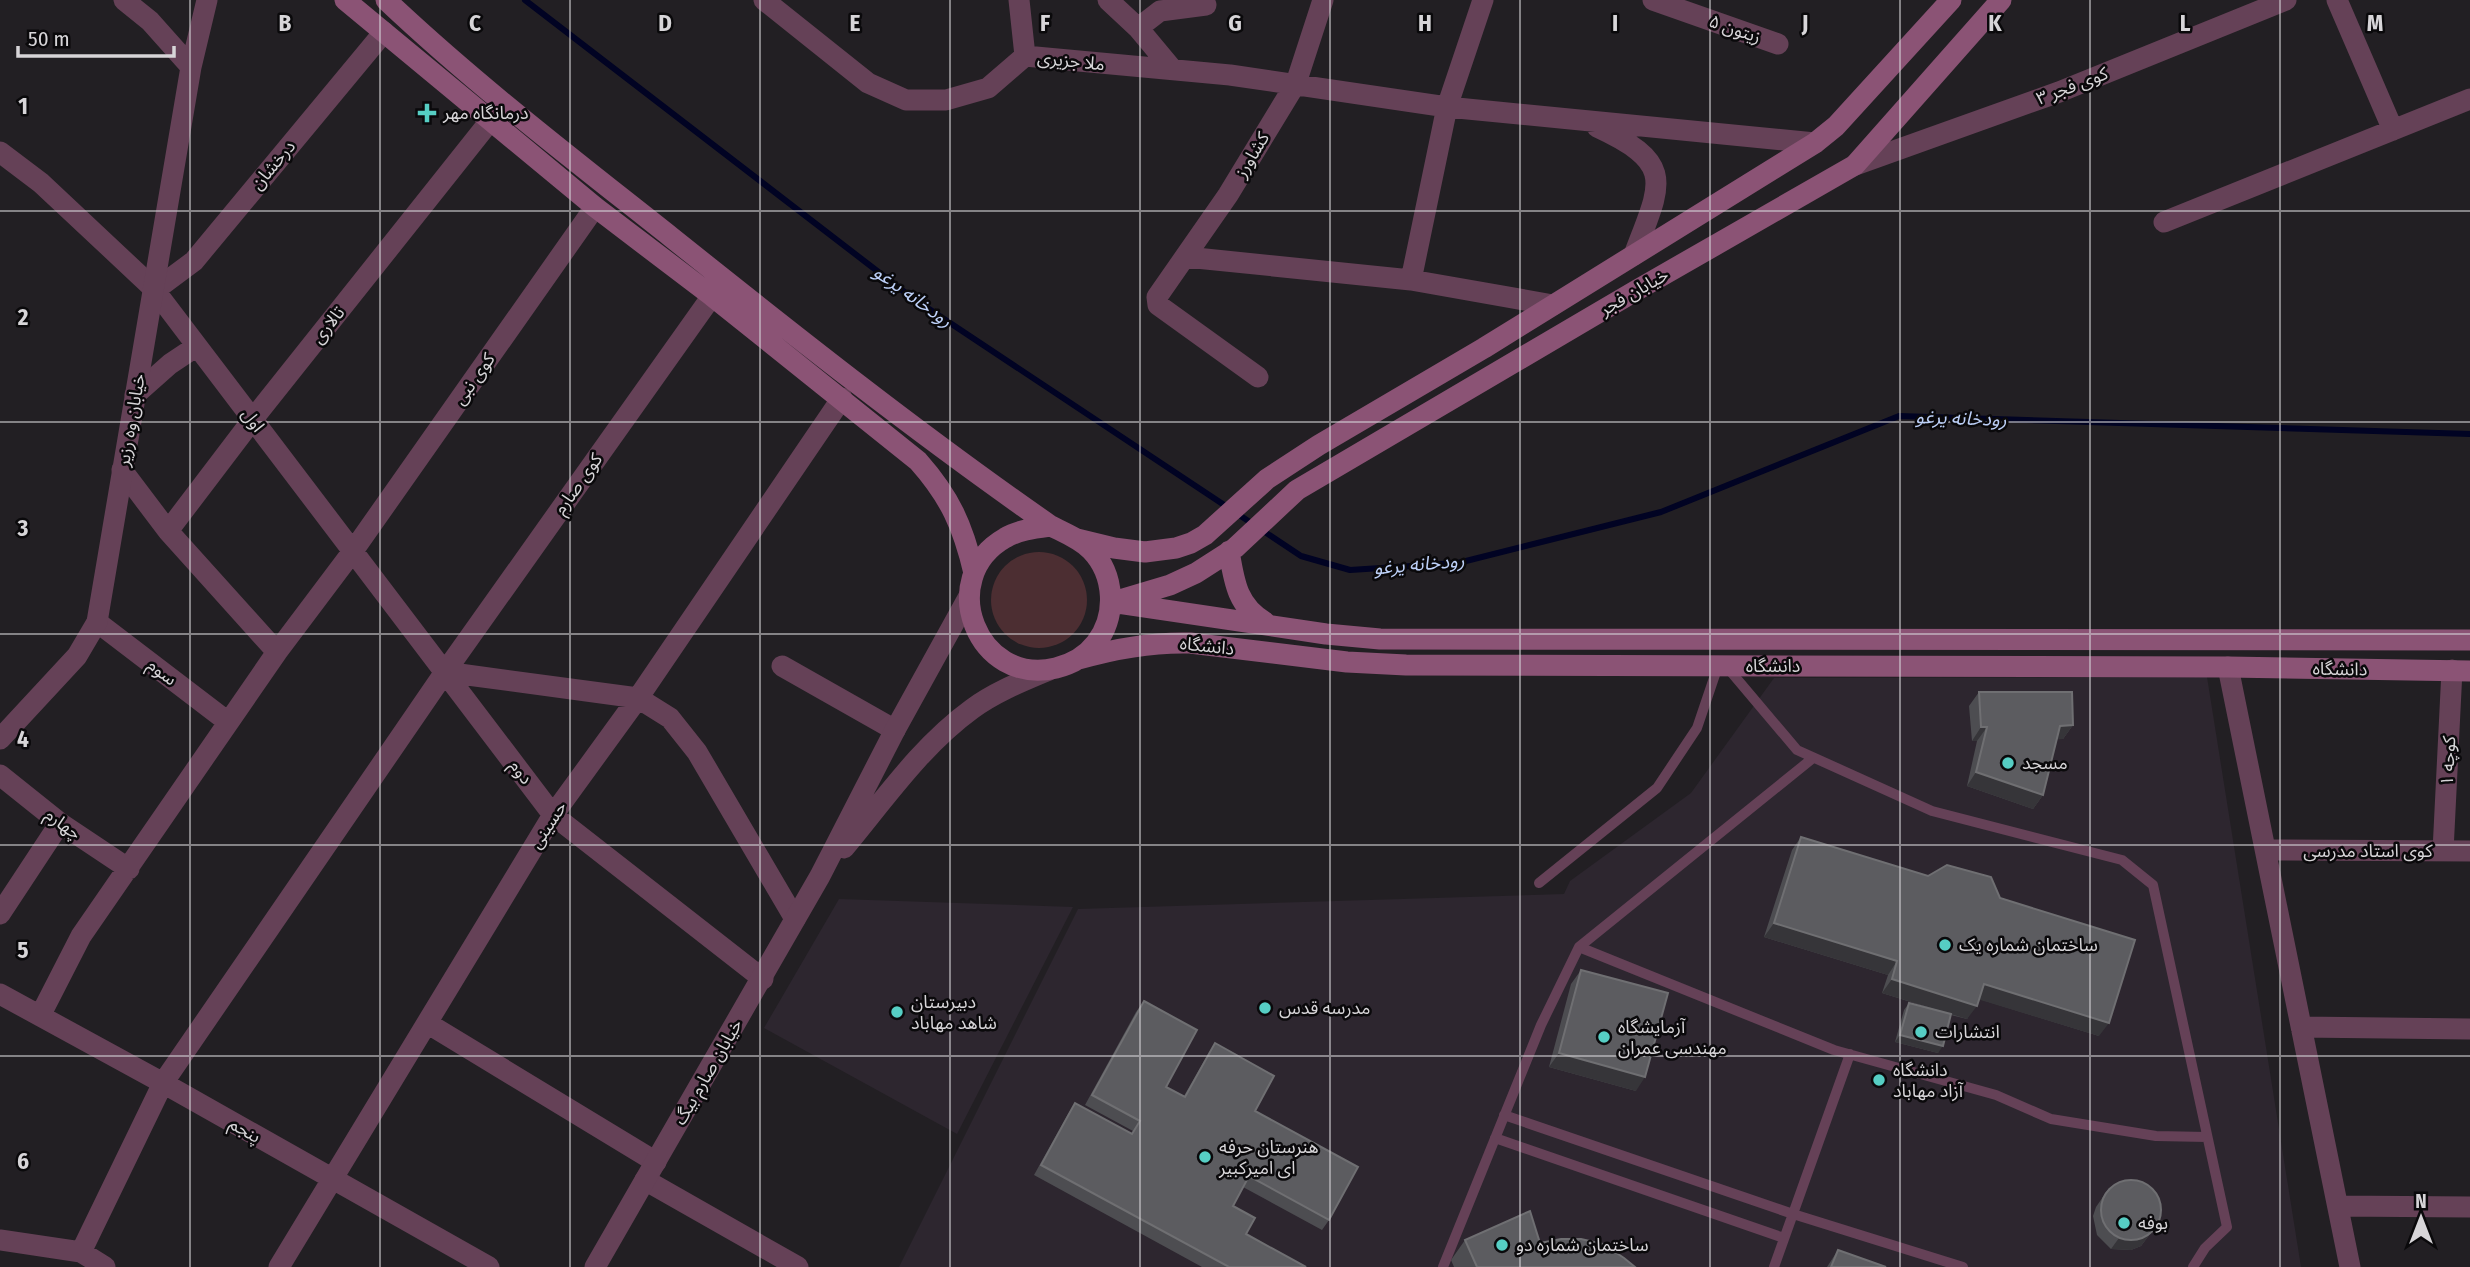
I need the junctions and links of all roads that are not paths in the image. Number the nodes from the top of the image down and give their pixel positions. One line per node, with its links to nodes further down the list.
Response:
1 (124, 0): 20 (street)
2 (207, 0): 20 (street, خیابان وه رزیر)
3 (345, 0): 17 (main road)
4 (386, 0): 45 (main road)
5 (764, 0): 19 (street, ملا جزیری)
6 (1019, 0): 19 (street)
7 (1108, 0): 16 (street)
8 (1322, 0): 22 (street, کشاورز)
9 (1483, 0): 24 (street)
10 (1653, 0): 18 (street, زیتون ۵)
11 (1951, 0): 28 (main road, خیابان فجر)
12 (2001, 0): 30 (main road, خیابان فجر)
13 (2286, 0): 30 (street, کوی فجر ۳)
14 (2337, 0): 27 (street)
15 (1206, 5): 16 (street)
16 (1138, 28): 21 (street)
17 (384, 32): 25 (main road); 36 (street, درخشان)
18 (1778, 44)
19 (1025, 56): 21 (street, ملا جزیری)
20 (191, 67): 36 (street, خیابان وه رزیر)
21 (1173, 70): 22 (street, ملا جزیری)
22 (1296, 83): 24 (street, ملا جزیری); 34 (street, کشاورز)
23 (2470, 99): 27 (street)
24 (1447, 107): 26 (street, ملا جزیری); 35 (street)
25 (490, 121): 31 (main road); 43 (street, تالاری)
26 (1583, 121): 28 (street, ملا جزیری); 33 (street)
27 (2393, 130): 32 (street)
28 (1815, 143): 33 (main road, خیابان فجر)
29 (0, 152): 36 (street, اول)
30 (1855, 165): 48 (main road, خیابان فجر)
31 (596, 207): 37 (main road); 49 (street, کوی نبی)
32 (2164, 222)
33 (1634, 255): 38 (main road, خیابان فجر)
34 (1186, 257): 35 (street); 40 (street, کشاورز)
35 (1411, 280): 38 (street)
36 (154, 289): 39 (street, اول); 41 (street, خیابان وه رزیر)
37 (712, 296): 42 (main road); 64 (street, کوی صارم)
38 (1553, 305): 47 (main road, خیابان فجر)
39 (197, 345): 41 (street); 43 (street, اول)
40 (1258, 377)
41 (135, 395): 44 (street, خیابان وه رزیر)
42 (842, 398): 50 (main road); 65 (street, حسینی)
43 (253, 419): 46 (street, تالاری); 49 (street, اول)
44 (122, 470): 46 (street); 53 (street, خیابان وه رزیر)
45 (1051, 526): 47 (main road); 50 (main road)
46 (168, 531): 57 (street)
47 (1077, 539): 52 (main road)
48 (1232, 550): 52 (main road, خیابان فجر); 54 (main road)
49 (353, 551): 57 (street, کوی نبی); 64 (street, دوم)
50 (974, 573): 51 (main road)
51 (969, 596): 62 (main road); 67 (street, خیابان صارم بیگ)
52 (1111, 602): 54 (main road, دانشگاه); 58 (main road)
53 (97, 622): 66 (street, سوم); 68 (street, خیابان وه رزیر)
54 (1270, 624): 55 (main road, دانشگاه)
55 (2229, 638): 56 (main road, دانشگاه); 61 (main road)
56 (2462, 640): 63 (main road)
57 (277, 652): 66 (street, کوی نبی)
58 (1079, 659): 60 (main road, دانشگاه); 62 (main road)
59 (782, 666): 67 (street)
60 (1722, 666): 61 (main road, دانشگاه); 69 (lane); 78 (lane)
61 (2228, 667): 63 (main road, دانشگاه); 73 (street)
62 (1049, 670): 77 (street, خیابان صارم بیگ)
63 (2461, 671): 74 (street, کوچه ۱)
64 (445, 672): 65 (street); 71 (street, دوم); 89 (street, کوی صارم)
65 (638, 698): 71 (street, حسینی); 80 (street)
66 (228, 722): 76 (street, کوی نبی)
67 (895, 730): 77 (street, خیابان صارم بیگ)
68 (0, 739)
69 (1813, 758): 81 (lane); 91 (lane)
70 (0, 775): 72 (street, چهارم)
71 (553, 814): 82 (street, دوم); 85 (street, حسینی)
72 (60, 823): 76 (street, چهارم); 79 (street)
73 (2266, 850): 74 (street, کوی استاد مدرسی); 86 (street)
74 (2443, 851): 75 (street, کوی استاد مدرسی)
75 (2470, 851)
76 (129, 870): 84 (street, کوی نبی)
77 (820, 876): 80 (street, خیابان صارم بیگ)
78 (1539, 883)
79 (0, 914)
80 (795, 919): 82 (street, خیابان صارم بیگ)
81 (1579, 947): 88 (lane); 90 (lane)
82 (763, 979): 93 (street, خیابان صارم بیگ)
83 (0, 994): 84 (street, پنجم)
84 (40, 1016): 89 (street, پنجم)
85 (427, 1023): 93 (street); 94 (street, حسینی)
86 (2301, 1027): 87 (street); 95 (street)
87 (2470, 1029)
88 (1850, 1054): 91 (lane); 97 (lane)
89 (163, 1083): 94 (street, پنجم); 100 (street, کوی صارم)
90 (1504, 1115): 92 (lane); 97 (lane)
91 (2207, 1137): 109 (lane)
92 (1495, 1138): 98 (lane); 106 (lane)
93 (650, 1171): 104 (street, خیابان صارم بیگ); 105 (street)
94 (332, 1180): 102 (street, حسینی); 103 (street, پنجم)
95 (2338, 1206): 96 (street); 110 (street)
96 (2470, 1207)
97 (1793, 1214): 98 (lane); 108 (lane)
98 (1784, 1238): 107 (lane)
99 (0, 1240): 100 (street)
100 (81, 1252): 101 (street)
101 (105, 1267)
102 (279, 1267)
103 (489, 1267)
104 (595, 1267)
105 (798, 1267)
106 (1443, 1267)
107 (1774, 1267)
108 (1963, 1267)
109 (2193, 1267)
110 (2350, 1267)

